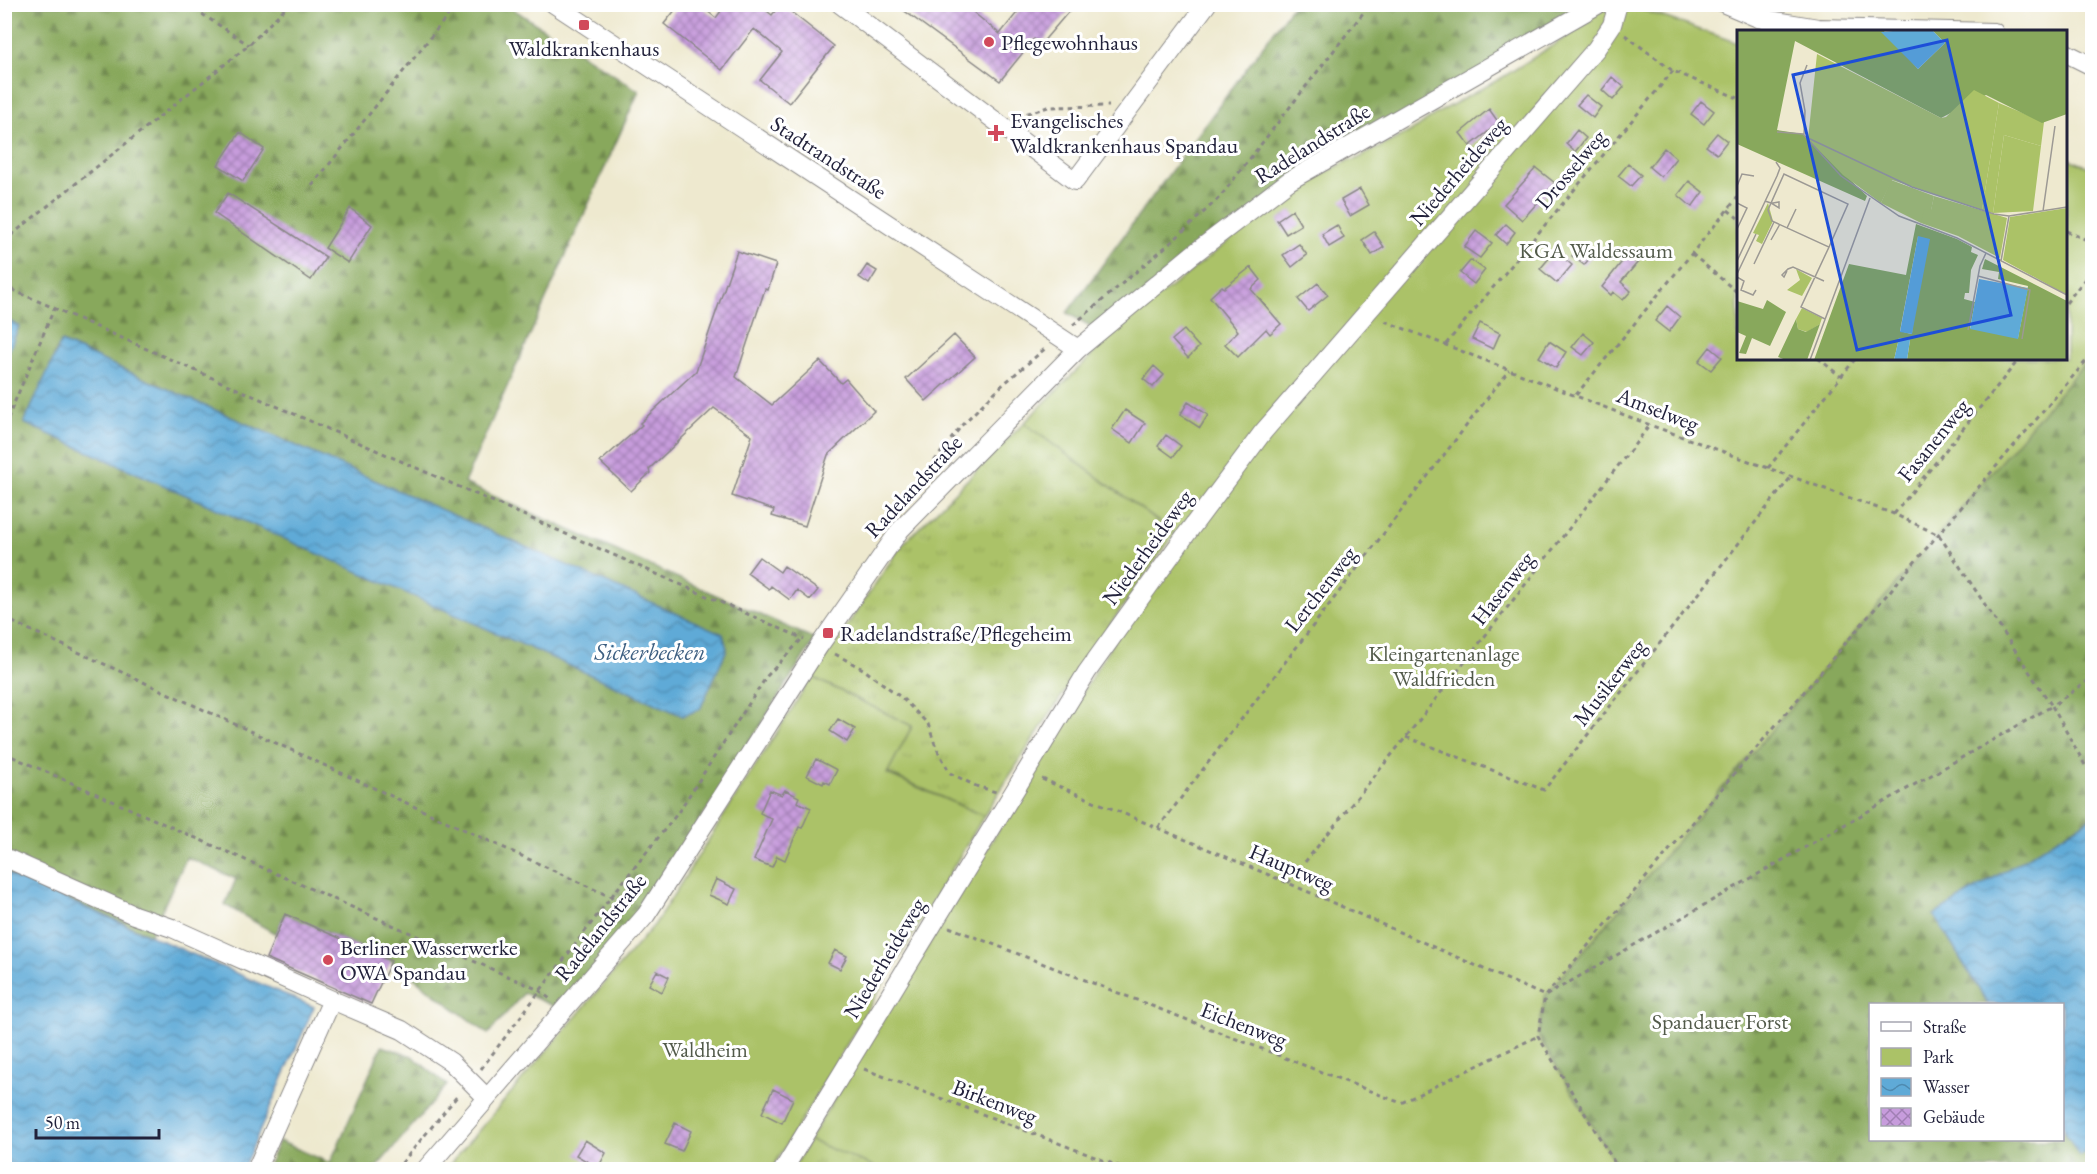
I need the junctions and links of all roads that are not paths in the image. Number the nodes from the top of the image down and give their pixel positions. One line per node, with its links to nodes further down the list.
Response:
1 (554, 4): 10 (street, Stadtrandstraße)
2 (840, 4): 3 (street)
3 (1207, 4)
4 (1599, 4): 10 (street, Radelandstraße)
5 (1618, 4): 16 (street, Niederheideweg)
6 (1725, 4): 7 (street)
7 (1906, 30)
8 (2067, 54): 9 (street)
9 (2092, 66)
10 (1078, 350): 13 (street, Radelandstraße)
11 (4, 857): 12 (street)
12 (332, 1000): 13 (street); 14 (street)
13 (487, 1098): 15 (street, Radelandstraße)
14 (256, 1170)
15 (425, 1170)
16 (783, 1170)

